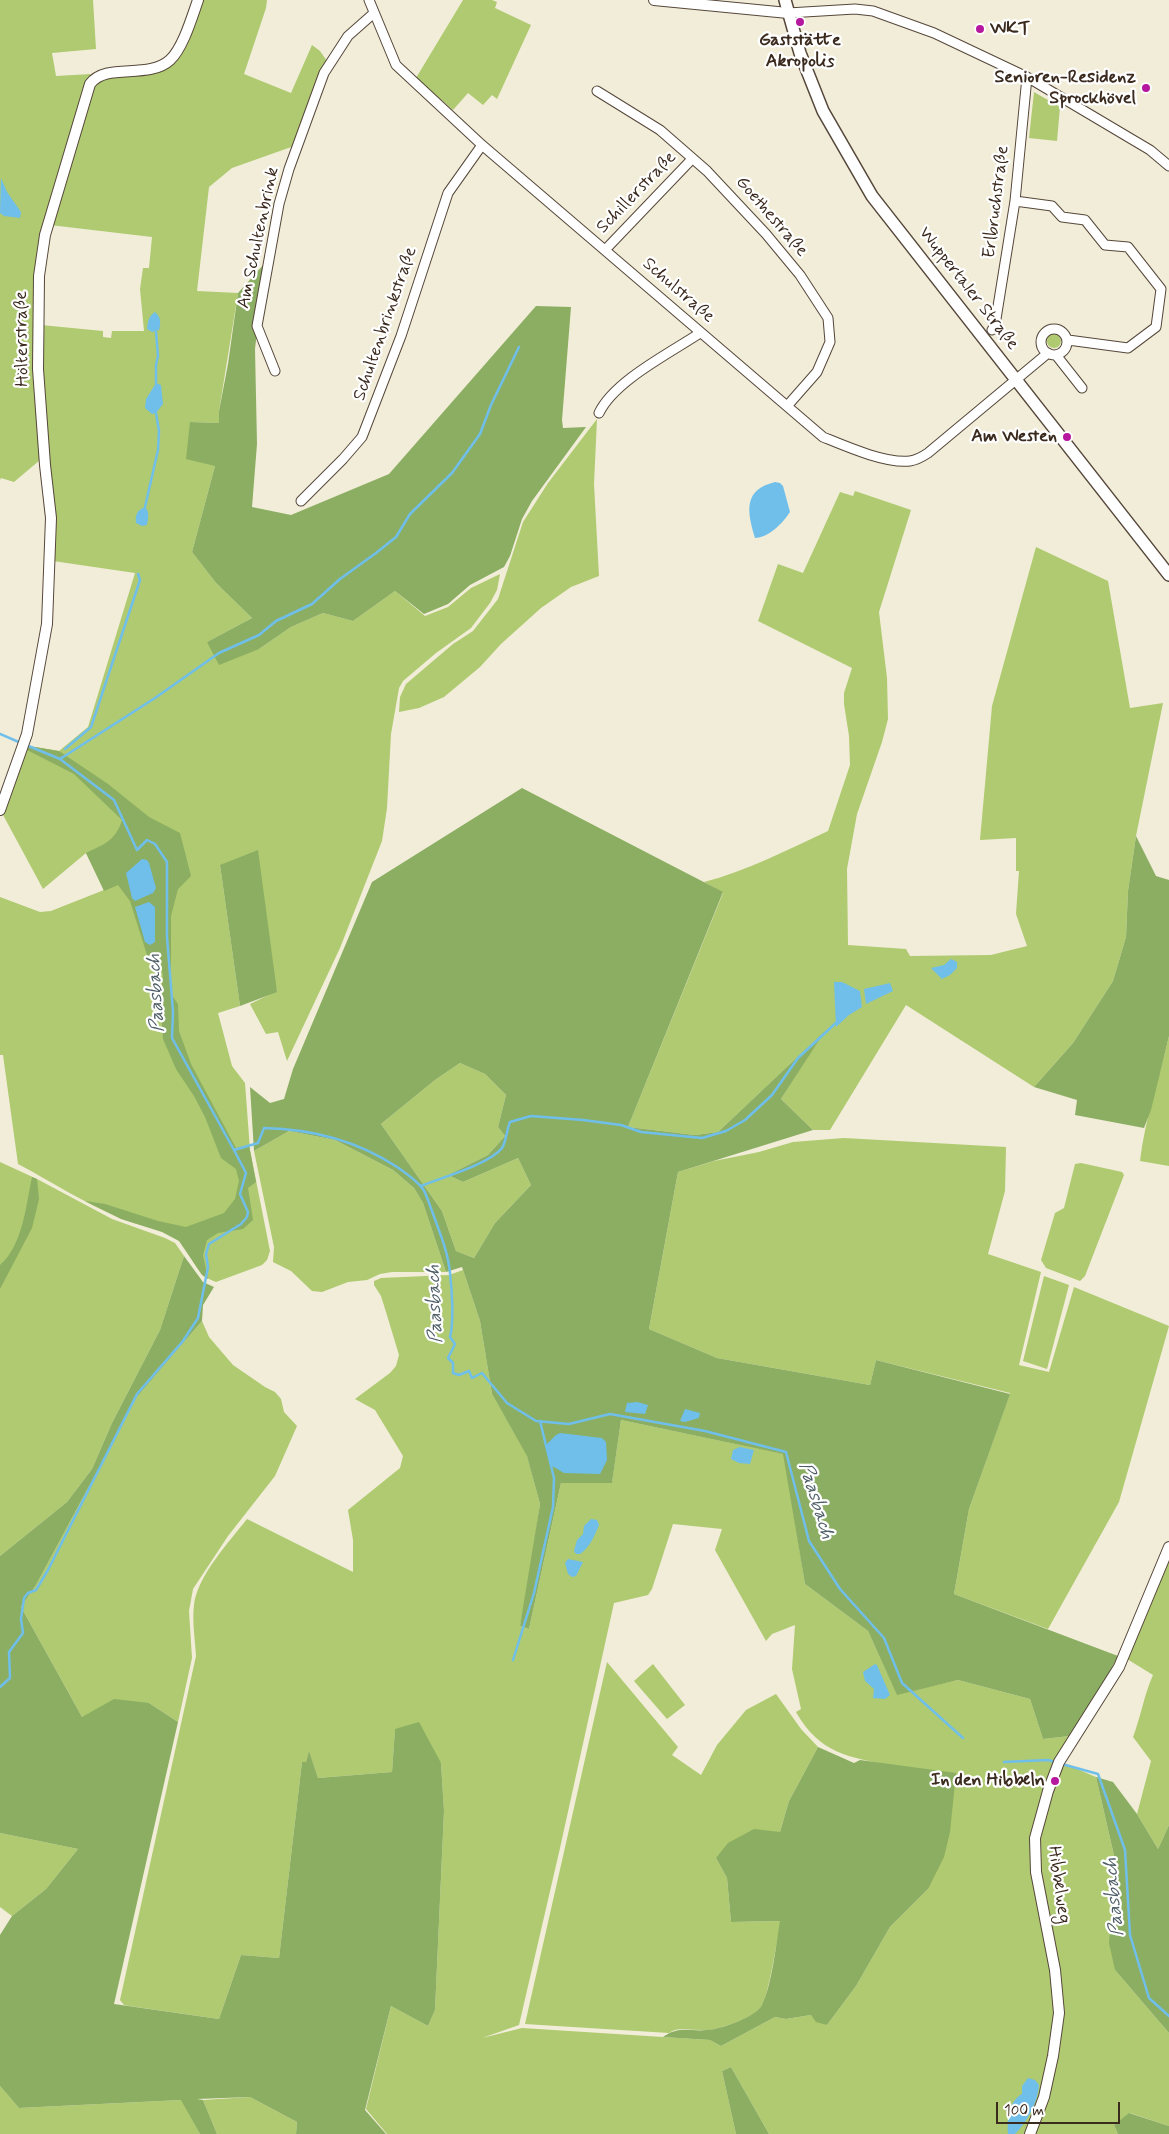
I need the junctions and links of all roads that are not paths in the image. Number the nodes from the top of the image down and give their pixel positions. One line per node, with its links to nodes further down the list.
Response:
1 (198, 0): 25 (street, Hölterstraße)
2 (369, 0): 5 (street, Schulstraße)
3 (654, 0): 6 (street)
4 (785, 0): 6 (main road, Wuppertaler Straße)
5 (374, 13): 9 (street, Schulstraße); 18 (street, Am Schultenbrink)
6 (788, 13): 7 (street); 19 (main road, Wuppertaler Straße)
7 (1028, 77): 11 (street); 12 (street, Erlbruchstraße)
8 (596, 91): 10 (street, Goethestraße)
9 (482, 145): 13 (street, Schulstraße); 23 (street, Schultenbrinkstraße)
10 (692, 159): 13 (street, Schillerstraße); 21 (street, Goethestraße)
11 (1169, 166)
12 (1015, 201): 14 (street, Erlbruchstraße); 16 (street)
13 (605, 250): 15 (street, Schulstraße)
14 (992, 330)
15 (700, 333): 21 (street, Schulstraße); 22 (street)
16 (1068, 340): 17 (street); 17 (street)
17 (1052, 354): 19 (street); 20 (street)
18 (275, 371)
19 (1016, 379): 21 (street, Schulstraße); 24 (main road, Wuppertaler Straße)
20 (1082, 388)
21 (788, 405)
22 (599, 413)
23 (302, 501)
24 (1169, 575)
25 (0, 810)
26 (1169, 1547): 27 (street, Hibbelweg)
27 (1030, 2134)

